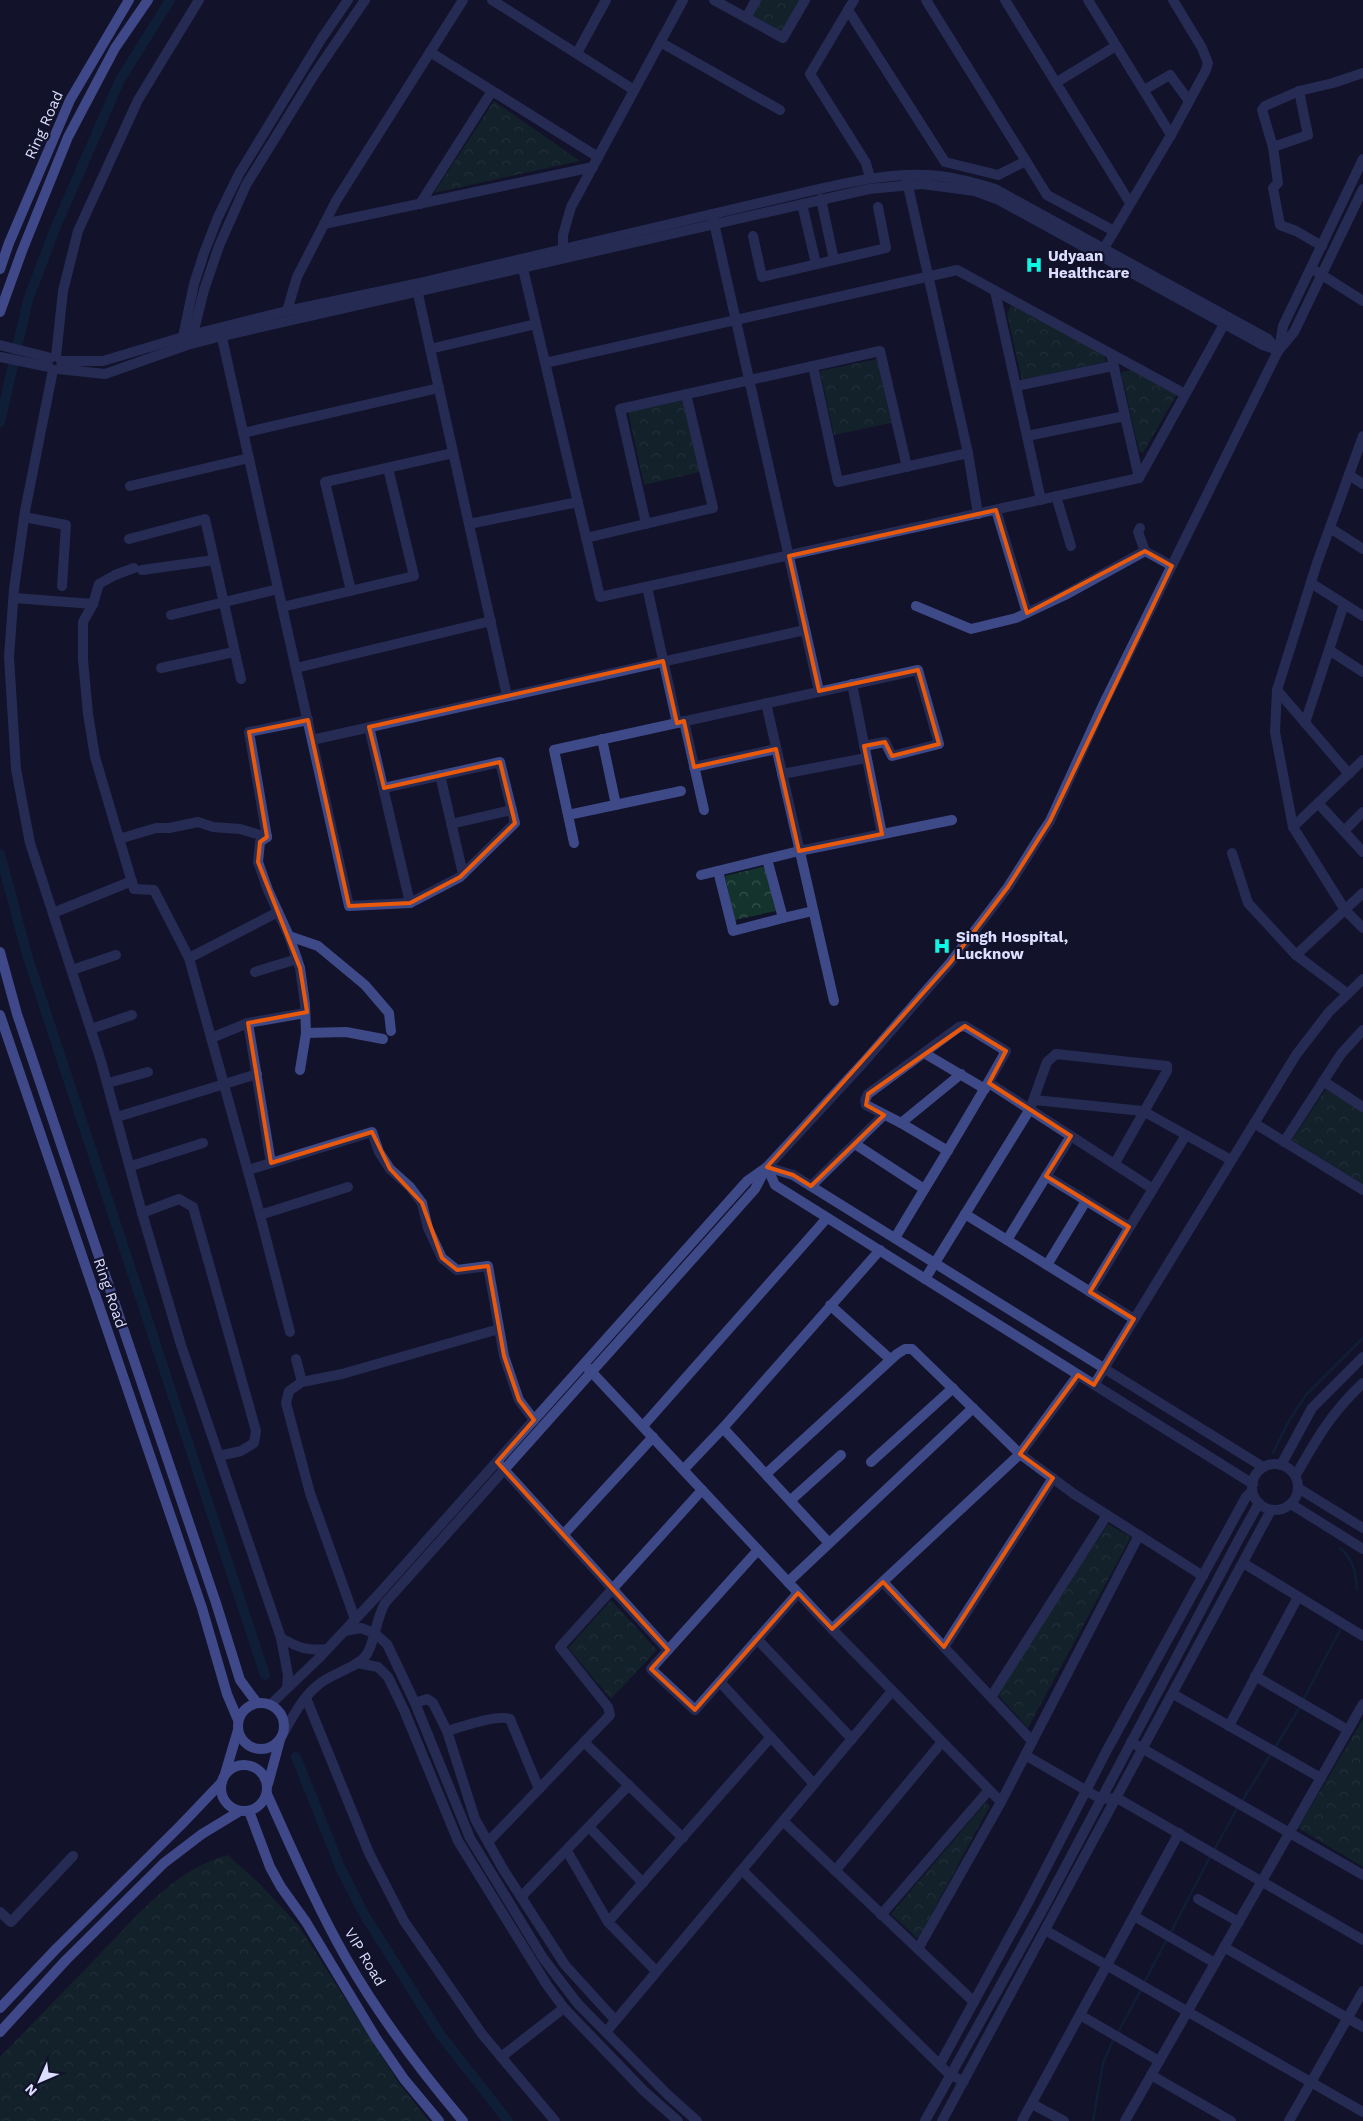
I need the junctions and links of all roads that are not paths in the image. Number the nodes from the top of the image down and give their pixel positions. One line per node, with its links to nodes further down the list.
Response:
1 (129, 0): 62 (main road, Ring Road)
2 (148, 0): 69 (main road)
3 (199, 0): 81 (street)
4 (348, 0): 24 (street)
5 (365, 0): 26 (street)
6 (463, 0): 22 (street)
7 (492, 0): 23 (street)
8 (606, 0): 23 (street)
9 (683, 0): 20 (street)
10 (714, 0): 19 (street)
11 (756, 0): 19 (street)
12 (805, 0): 19 (street)
13 (854, 0): 18 (street)
14 (926, 0): 39 (street)
15 (1005, 0): 27 (street)
16 (1088, 0): 21 (street)
17 (1174, 0): 34 (street)
18 (848, 10): 39 (street); 41 (street)
19 (746, 18)
20 (660, 42): 29 (street); 35 (street)
21 (1116, 46): 27 (street); 30 (street)
22 (430, 52): 31 (street); 52 (street)
23 (577, 53): 29 (street)
24 (303, 69): 26 (street); 28 (street)
25 (1363, 73): 32 (street)
26 (314, 75): 33 (street)
27 (1056, 82): 47 (street)
28 (292, 87): 33 (street); 43 (street)
29 (634, 90): 40 (street)
30 (1144, 90): 34 (street); 36 (street)
31 (492, 91): 40 (street); 48 (street)
32 (1299, 91): 37 (street); 37 (street)
33 (302, 94): 45 (street)
34 (1189, 101): 36 (street)
35 (780, 110)
36 (1171, 135): 47 (street)
37 (1273, 147): 55 (street)
38 (1363, 159): 55 (street)
39 (1026, 160): 53 (street)
40 (595, 162): 48 (street); 56 (street)
41 (870, 178): 42 (street); 51 (street)
42 (907, 181): 46 (street); 57 (street); 64 (street)
43 (233, 186): 45 (street); 74 (street)
44 (1363, 189): 63 (street)
45 (243, 192): 74 (street)
46 (821, 199): 49 (street); 58 (street)
47 (1130, 203): 53 (street)
48 (420, 204): 52 (street)
49 (802, 204): 51 (street); 60 (street)
50 (878, 207): 58 (street)
51 (713, 219): 56 (street); 59 (street); 70 (street)
52 (324, 224): 68 (street)
53 (1114, 231): 57 (street)
54 (753, 236): 60 (street)
55 (1322, 246): 61 (street)
56 (563, 249): 59 (street)
57 (1102, 252): 71 (street)
58 (834, 260): 60 (street)
59 (522, 264): 65 (street); 72 (street)
60 (816, 264)
61 (1311, 268): 63 (street); 77 (street)
62 (0, 269)
63 (1322, 275): 67 (street); 77 (street)
64 (928, 276): 66 (street); 70 (street); 94 (street)
65 (416, 288): 68 (street); 73 (street); 76 (street)
66 (995, 291): 78 (street); 85 (street)
67 (1363, 301)
68 (287, 311): 73 (street)
69 (0, 312)
70 (736, 320): 80 (street); 84 (street)
71 (1226, 320): 77 (street); 88 (street)
72 (536, 324): 76 (street); 80 (street)
73 (221, 332): 74 (street); 90 (street)
74 (188, 340): 81 (street)
75 (2, 345): 81 (street)
76 (430, 349): 86 (street)
77 (1278, 351): 119 (street)
78 (1111, 354): 83 (street); 88 (street)
79 (2, 357): 81 (street)
80 (545, 363): 104 (street)
81 (55, 364): 107 (street)
82 (813, 366): 84 (street); 96 (street); 96 (street)
83 (1113, 366): 85 (street); 89 (street)
84 (750, 380): 87 (street); 117 (street)
85 (1016, 386): 91 (street)
86 (439, 388): 90 (street); 93 (street)
87 (686, 394): 109 (street); 109 (street)
88 (1185, 394): 99 (street)
89 (1125, 416): 91 (street); 99 (street)
90 (244, 433): 95 (street)
91 (1027, 436): 103 (street)
92 (1363, 436): 98 (street)
93 (453, 452): 97 (street); 108 (street)
94 (968, 453): 96 (street); 106 (street)
95 (249, 458): 101 (street); 123 (street)
96 (907, 467)
97 (388, 468): 124 (street); 124 (street)
98 (1349, 475): 100 (street); 111 (street)
99 (1139, 478): 102 (street)
100 (1363, 484)
101 (130, 486)
102 (1056, 496): 103 (street); 114 (street)
103 (1041, 500): 105 (street)
104 (578, 502): 108 (street); 112 (street)
105 (996, 510): 106 (street); 131 (street)
106 (978, 514): 117 (street)
107 (24, 517): 121 (street); 125 (street)
108 (469, 524): 134 (street)
109 (646, 524): 112 (street)
110 (1140, 528): 116 (street)
111 (1330, 528): 115 (street); 120 (street)
112 (586, 538): 122 (street)
113 (129, 539): 118 (street)
114 (1071, 546)
115 (1363, 549)
116 (1145, 551): 119 (street); 131 (street)
117 (789, 556): 122 (street); 135 (street)
118 (214, 560): 126 (street); 127 (street)
119 (1172, 566): 242 (street)
120 (1311, 583): 128 (street); 144 (street)
121 (62, 586)
122 (647, 587): 138 (street)
123 (278, 589): 126 (street); 130 (street)
124 (351, 591): 130 (street)
125 (14, 598): 127 (street); 191 (street)
126 (224, 602): 132 (street); 137 (street)
127 (93, 604): 176 (street)
128 (1344, 604): 133 (street); 136 (street)
129 (916, 606): 131 (street)
130 (282, 607): 140 (street)
131 (1027, 613)
132 (171, 615)
133 (1363, 616)
134 (490, 621): 140 (street); 146 (street)
135 (805, 630): 138 (street); 145 (street)
136 (1329, 650): 141 (street); 150 (street)
137 (234, 652): 139 (street); 142 (street)
138 (663, 661): 146 (street); 149 (street)
139 (161, 668)
140 (296, 668): 148 (street)
141 (1363, 672)
142 (241, 679)
143 (852, 684): 145 (street); 154 (street); 154 (street)
144 (1277, 690): 150 (street); 172 (street)
145 (819, 692): 147 (street)
146 (507, 696): 151 (street)
147 (766, 703): 149 (street); 155 (street)
148 (308, 720): 152 (street); 175 (street)
149 (680, 722): 153 (street); 158 (street)
150 (1305, 723): 160 (street)
151 (370, 727): 152 (street); 162 (street)
152 (312, 740): 187 (street)
153 (602, 740): 165 (street); 169 (street)
154 (864, 746): 156 (street)
155 (776, 748): 158 (street); 159 (street)
156 (866, 758): 159 (street); 174 (street)
157 (1363, 760): 160 (street)
158 (694, 767): 167 (street)
159 (782, 774): 178 (street)
160 (1349, 774): 164 (street)
161 (440, 776): 162 (street); 166 (street); 171 (street)
162 (384, 788): 187 (street)
163 (681, 791): 165 (street)
164 (1318, 803): 172 (street); 173 (street)
165 (616, 805): 169 (street)
166 (512, 810): 171 (street); 183 (street)
167 (704, 810)
168 (1363, 812): 173 (street)
169 (568, 815): 177 (street)
170 (952, 820): 174 (street)
171 (451, 824): 183 (street)
172 (1293, 827): 188 (street)
173 (1344, 831): 179 (street)
174 (882, 834): 178 (street)
175 (267, 837): 176 (street); 190 (street)
176 (119, 839): 185 (street)
177 (574, 843)
178 (799, 852): 181 (street); 189 (street)
179 (1363, 852)
180 (1232, 853): 197 (street)
181 (767, 859): 182 (street); 192 (street)
182 (718, 871): 184 (street); 192 (street)
183 (463, 874): 187 (street)
184 (701, 875)
185 (132, 881): 191 (street); 198 (street)
186 (1363, 893): 188 (street)
187 (410, 903)
188 (1345, 910): 193 (street); 197 (street)
189 (813, 911): 192 (street); 204 (street)
190 (278, 912): 194 (street); 198 (street)
191 (53, 913): 200 (street)
192 (784, 918)
193 (1363, 928)
194 (289, 936): 199 (street); 211 (street)
195 (0, 952): 333 (main road)
196 (116, 955): 200 (street)
197 (1296, 955): 203 (street)
198 (189, 958): 213 (street)
199 (297, 959): 201 (street); 205 (street)
200 (72, 970): 209 (street)
201 (255, 972)
202 (1363, 980): 203 (street)
203 (1348, 994): 231 (street)
204 (834, 1001)
205 (305, 1013): 208 (street); 212 (street)
206 (0, 1015): 337 (main road, Ring Road)
207 (132, 1015): 209 (street)
208 (248, 1023): 213 (street); 219 (street)
209 (91, 1029): 222 (street)
210 (1363, 1030): 215 (street)
211 (391, 1031)
212 (306, 1034): 214 (street); 217 (street)
213 (211, 1038): 223 (street)
214 (384, 1039)
215 (1359, 1042): 221 (street)
216 (924, 1053): 220 (street); 224 (street); 228 (street)
217 (300, 1070)
218 (148, 1072): 222 (street)
219 (257, 1074): 223 (street); 239 (street)
220 (961, 1074): 224 (street); 230 (street)
221 (1323, 1081): 226 (street); 234 (street)
222 (108, 1083): 229 (street)
223 (224, 1084): 229 (street); 243 (street)
224 (987, 1086): 225 (street); 237 (street)
225 (1032, 1105): 227 (street); 227 (street); 233 (street); 252 (street)
226 (1363, 1106)
227 (1143, 1111): 232 (street); 240 (street)
228 (884, 1115): 230 (street); 236 (street)
229 (117, 1117): 241 (street)
230 (901, 1122): 237 (street)
231 (1254, 1123): 234 (street); 238 (street)
232 (1186, 1135): 238 (street); 248 (street)
233 (1071, 1136): 240 (street); 244 (street)
234 (1284, 1142): 249 (street)
235 (202, 1143): 241 (street)
236 (855, 1144): 245 (street); 247 (street)
237 (948, 1151): 247 (street)
238 (1231, 1160): 264 (street)
239 (271, 1163): 243 (street); 265 (street)
240 (1115, 1163): 248 (street)
241 (131, 1166): 251 (street)
242 (767, 1167): 245 (street); 254 (street); 270 (street); 272 (street)
243 (248, 1170): 253 (street)
244 (1046, 1176): 250 (street); 257 (street)
245 (811, 1186): 256 (street)
246 (348, 1187): 253 (street)
247 (924, 1189): 256 (street)
248 (1153, 1189): 255 (street)
249 (1363, 1190)
250 (1086, 1201): 255 (street); 260 (street)
251 (142, 1213): 285 (street); 285 (street)
252 (965, 1214): 257 (street); 259 (street)
253 (260, 1215): 266 (street)
254 (827, 1218): 258 (street); 280 (street)
255 (1130, 1227): 262 (street)
256 (895, 1238): 259 (street)
257 (1007, 1240): 260 (street)
258 (880, 1250): 261 (street); 263 (street)
259 (935, 1263): 261 (street); 271 (street)
260 (1047, 1265): 262 (street)
261 (925, 1279): 273 (street)
262 (1090, 1292): 264 (street)
263 (830, 1305): 269 (street); 281 (street)
264 (1134, 1319): 271 (street)
265 (499, 1329): 274 (street); 279 (street)
266 (290, 1332)
267 (1363, 1357): 287 (street)
268 (296, 1358): 274 (street)
269 (890, 1359): 277 (street); 291 (street)
270 (584, 1364): 272 (street); 279 (street)
271 (1104, 1368): 276 (street); 289 (street)
272 (592, 1372): 280 (street); 288 (street)
273 (1078, 1375): 276 (street); 283 (street)
274 (302, 1382): 315 (street)
275 (1363, 1383): 292 (street)
276 (1094, 1385): 294 (street)
277 (953, 1388): 278 (street); 286 (street)
278 (973, 1408): 283 (street); 305 (street)
279 (534, 1420): 288 (street)
280 (643, 1426): 282 (street)
281 (724, 1428): 290 (street); 291 (street)
282 (653, 1437): 290 (street); 303 (street)
283 (1020, 1454): 293 (street); 311 (street)
284 (841, 1455): 297 (street)
285 (219, 1456): 320 (street)
286 (871, 1462)
287 (1280, 1465): 289 (street); 292 (street)
288 (500, 1466): 303 (street); 315 (street); 318 (street)
289 (1263, 1467): 294 (street)
290 (684, 1469): 296 (street)
291 (766, 1474): 297 (street)
292 (1296, 1475): 295 (street)
293 (1053, 1478): 301 (street); 322 (street)
294 (1252, 1488): 298 (street); 309 (street)
295 (1298, 1488): 299 (street); 302 (street)
296 (702, 1490): 307 (street); 312 (street)
297 (791, 1500): 305 (street)
298 (1260, 1503): 300 (street); 347 (street)
299 (1291, 1504): 300 (street); 306 (street)
300 (1272, 1510): 308 (street)
301 (1107, 1515): 304 (street); 331 (street)
302 (1363, 1528)
303 (563, 1535): 312 (street)
304 (1139, 1535): 309 (street); 344 (street)
305 (829, 1543): 310 (street)
306 (1363, 1549)
307 (758, 1550): 310 (street); 324 (street)
308 (1243, 1563): 314 (street); 330 (street)
309 (1203, 1576): 357 (street)
310 (788, 1582): 313 (street)
311 (883, 1582): 316 (street); 322 (street)
312 (612, 1588): 324 (street); 345 (street)
313 (798, 1593): 316 (street); 321 (street)
314 (1298, 1597): 319 (street); 326 (street)
315 (355, 1619): 317 (street)
316 (832, 1629): 329 (street)
317 (342, 1633): 318 (street); 323 (street)
318 (374, 1633): 325 (street); 334 (street)
319 (1363, 1636)
320 (282, 1638): 323 (street); 328 (street)
321 (757, 1640): 327 (street); 343 (street)
322 (944, 1647): 331 (street)
323 (327, 1649): 328 (street)
324 (668, 1650): 327 (street)
325 (357, 1664): 332 (street); 392 (street)
326 (1255, 1676): 338 (street); 339 (street)
327 (720, 1682): 342 (street)
328 (288, 1688): 336 (street)
329 (892, 1691): 343 (street); 346 (street)
330 (1173, 1694): 338 (street); 348 (street)
331 (990, 1697): 344 (street)
332 (306, 1698): 341 (street); 400 (street)
333 (257, 1703): 336 (main road); 337 (main road)
334 (415, 1703): 340 (street); 399 (street)
335 (1363, 1704): 339 (street)
336 (270, 1705): 341 (main road)
337 (238, 1725): 341 (main road); 350 (main road)
338 (1229, 1726): 351 (street)
339 (1348, 1730): 351 (street)
340 (447, 1731): 354 (street); 367 (street)
341 (282, 1736): 355 (main road)
342 (771, 1737): 352 (street); 366 (street)
343 (852, 1739): 352 (street)
344 (1032, 1741): 349 (street)
345 (584, 1742): 353 (street); 354 (street)
346 (942, 1742): 356 (street); 371 (street)
347 (1131, 1742): 348 (street); 359 (street)
348 (1143, 1749): 358 (street); 365 (street)
349 (1025, 1755): 357 (street); 360 (street)
350 (223, 1778): 355 (main road); 361 (main road); 391 (main road)
351 (1321, 1778): 365 (street)
352 (814, 1784): 362 (street)
353 (629, 1785): 363 (street); 366 (street)
354 (539, 1788): 367 (street)
355 (267, 1789): 361 (main road); 410 (main road, VIP Road)
356 (989, 1790): 360 (street); 378 (street)
357 (1086, 1790): 359 (street); 390 (street)
358 (1117, 1798): 359 (street); 364 (street); 382 (street)
359 (1101, 1799): 403 (street)
360 (1001, 1802): 385 (street)
361 (245, 1811): 398 (main road); 409 (main road)
362 (782, 1821): 370 (street); 371 (street)
363 (589, 1827): 368 (street); 374 (street)
364 (1179, 1833): 373 (street); 379 (street)
365 (1289, 1833): 372 (street); 373 (street)
366 (682, 1838): 374 (street)
367 (488, 1842): 375 (street)
368 (567, 1851): 375 (street); 380 (street)
369 (73, 1856): 377 (street)
370 (742, 1870): 388 (street); 402 (street)
371 (835, 1871): 378 (street)
372 (1363, 1875)
373 (1262, 1881): 381 (street); 383 (street)
374 (642, 1883): 380 (street)
375 (521, 1897): 396 (street)
376 (1198, 1899): 381 (street)
377 (0, 1912)
378 (882, 1914): 385 (street)
379 (1134, 1916): 386 (street); 387 (street)
380 (608, 1922): 388 (street)
381 (1239, 1922): 384 (street)
382 (1045, 1930): 387 (street); 405 (street)
383 (1363, 1940)
384 (1224, 1948): 386 (street); 395 (street)
385 (918, 1949): 390 (street)
386 (1215, 1963): 393 (street)
387 (1107, 1966): 393 (street); 394 (street)
388 (656, 1971): 396 (street)
389 (1363, 1991): 395 (street)
390 (974, 2002): 402 (street)
391 (0, 2008)
392 (564, 2008): 400 (street); 412 (street)
393 (1188, 2011): 401 (street); 406 (street)
394 (1080, 2015): 401 (street); 407 (street)
395 (1347, 2018): 397 (street); 406 (street)
396 (615, 2020): 399 (street)
397 (1363, 2027)
398 (0, 2032)
399 (606, 2032): 413 (street)
400 (501, 2057): 411 (street)
401 (1159, 2061): 404 (street)
402 (940, 2064): 403 (street)
403 (950, 2075): 405 (street); 414 (street)
404 (1151, 2075): 418 (street); 419 (street)
405 (964, 2081): 415 (street)
406 (1311, 2082): 408 (street); 420 (street)
407 (1032, 2104): 416 (street); 417 (street)
408 (1363, 2112)
409 (439, 2121)
410 (463, 2121)
411 (555, 2121)
412 (678, 2121)
413 (697, 2121)
414 (925, 2121)
415 (942, 2121)
416 (1022, 2121)
417 (1064, 2121)
418 (1125, 2121)
419 (1231, 2121)
420 (1289, 2121)

